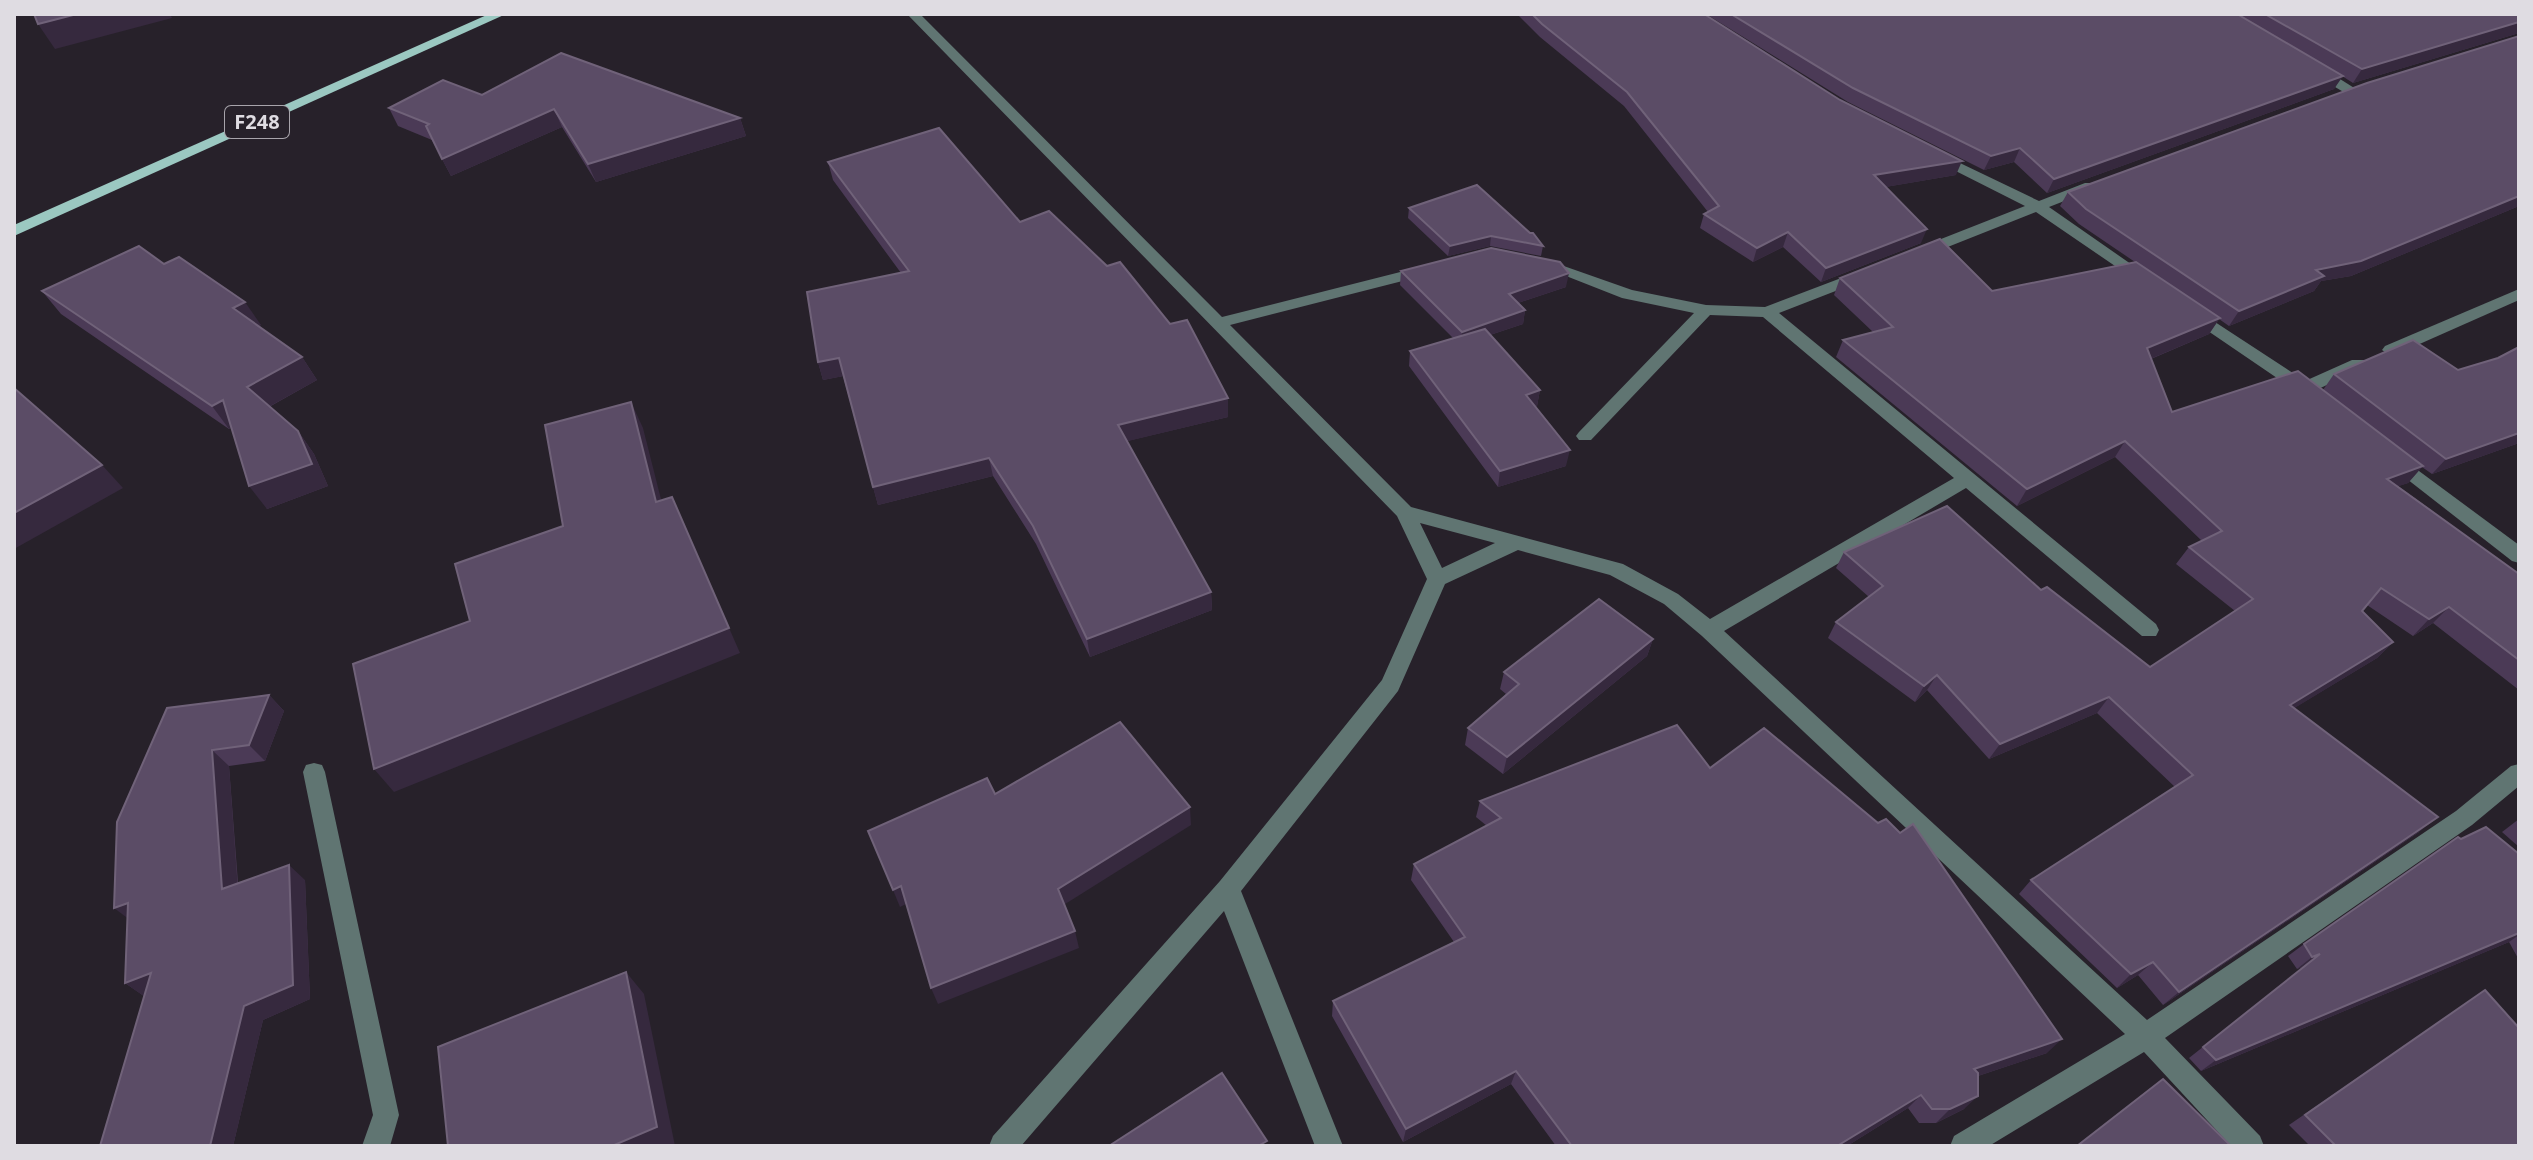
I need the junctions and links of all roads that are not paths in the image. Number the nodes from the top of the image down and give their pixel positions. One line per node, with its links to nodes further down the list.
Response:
1 (500, 14): 10 (main road, F248)
2 (913, 14): 20 (street)
3 (2299, 60): 5 (street)
4 (2367, 86): 5 (street)
5 (2352, 91): 6 (street)
6 (2337, 96)
7 (1926, 150): 9 (street)
8 (2112, 178): 9 (street)
9 (2037, 206): 11 (street); 15 (street)
10 (14, 231)
11 (1909, 256)
12 (1527, 261): 18 (street)
13 (1444, 266): 20 (street)
14 (1881, 268): 19 (street)
15 (2152, 284)
16 (2519, 294): 17 (street)
17 (2177, 301)
18 (1706, 310): 19 (street); 21 (street)
19 (1767, 312): 23 (street)
20 (1218, 323): 24 (street)
21 (1585, 436)
22 (2388, 453): 26 (street)
23 (1967, 479): 28 (street); 29 (street)
24 (1405, 512): 25 (street); 27 (street)
25 (1516, 542): 27 (street); 28 (street)
26 (2519, 556)
27 (1437, 579): 34 (street)
28 (1709, 630): 35 (street)
29 (2149, 630)
30 (314, 772): 36 (street)
31 (2519, 773): 32 (street)
32 (2464, 818): 33 (street); 35 (street)
33 (2486, 836)
34 (1228, 889): 37 (street); 38 (street)
35 (2146, 1036): 39 (street); 40 (street)
36 (376, 1146)
37 (1003, 1146)
38 (1329, 1146)
39 (1964, 1146)
40 (2250, 1146)

